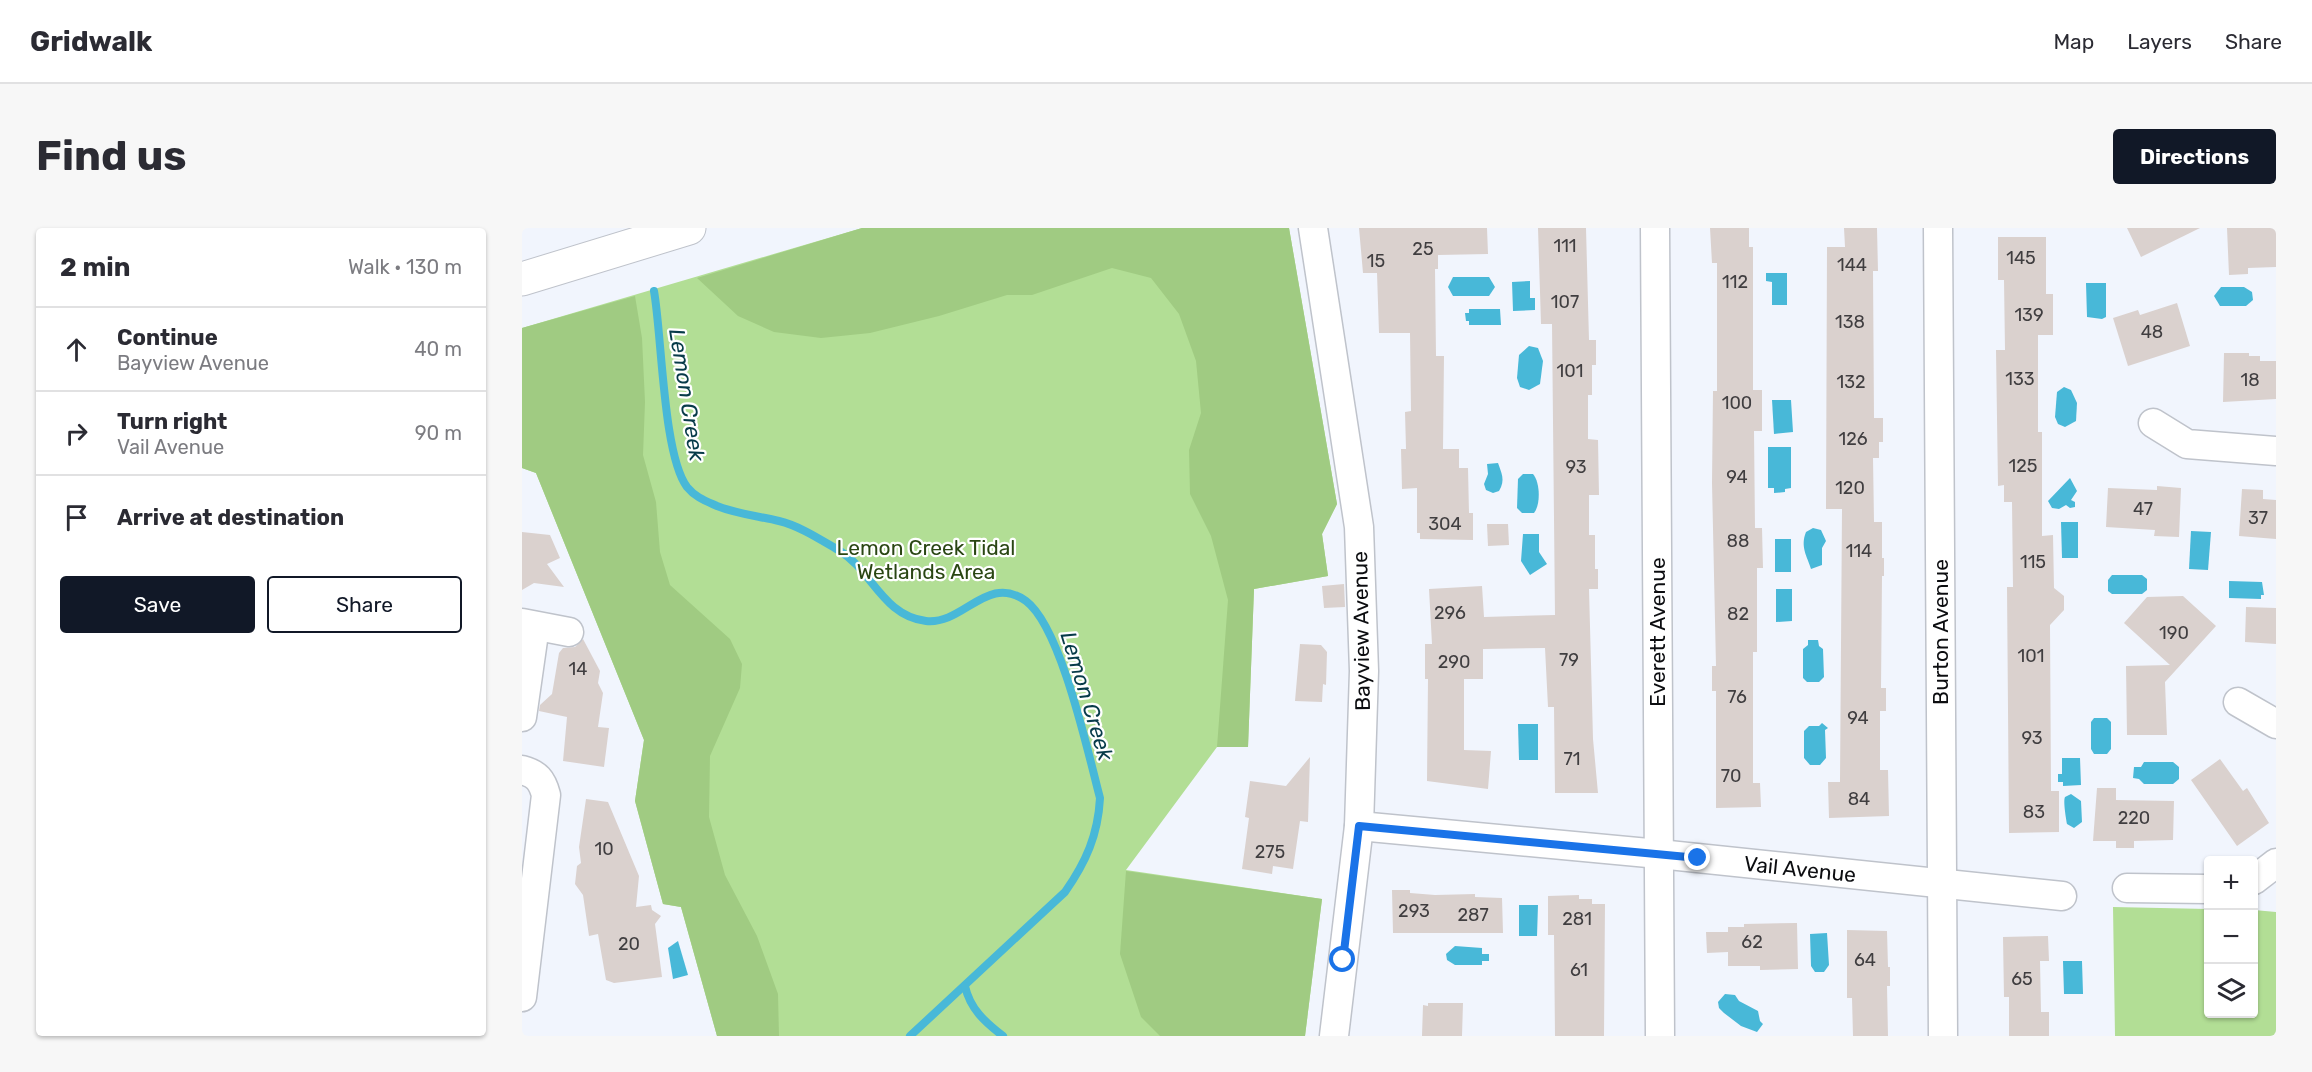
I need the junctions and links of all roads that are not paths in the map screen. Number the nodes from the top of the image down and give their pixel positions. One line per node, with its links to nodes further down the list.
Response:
1 (689, 228): 5 (main road)
2 (1313, 228): 14 (street, Bayview Avenue)
3 (1655, 228): 15 (street, Everett Avenue)
4 (1938, 228): 18 (street, Burton Avenue)
5 (534, 275)
6 (2154, 423): 7 (street)
7 (2276, 451)
8 (529, 625): 9 (street); 11 (street)
9 (569, 632)
10 (2238, 702): 12 (street)
11 (522, 717)
12 (2276, 724)
13 (532, 776): 22 (street)
14 (1359, 826): 15 (street, Vail Avenue); 23 (street, Bayview Avenue)
15 (1659, 854): 18 (street, Vail Avenue); 24 (street, Everett Avenue)
16 (2276, 863): 17 (street)
17 (2258, 876)
18 (1941, 885): 21 (street, Vail Avenue); 25 (street, Burton Avenue)
19 (2127, 888): 20 (street)
20 (2204, 888)
21 (2062, 896)
22 (522, 997)
23 (1334, 1036)
24 (1660, 1036)
25 (1943, 1036)

